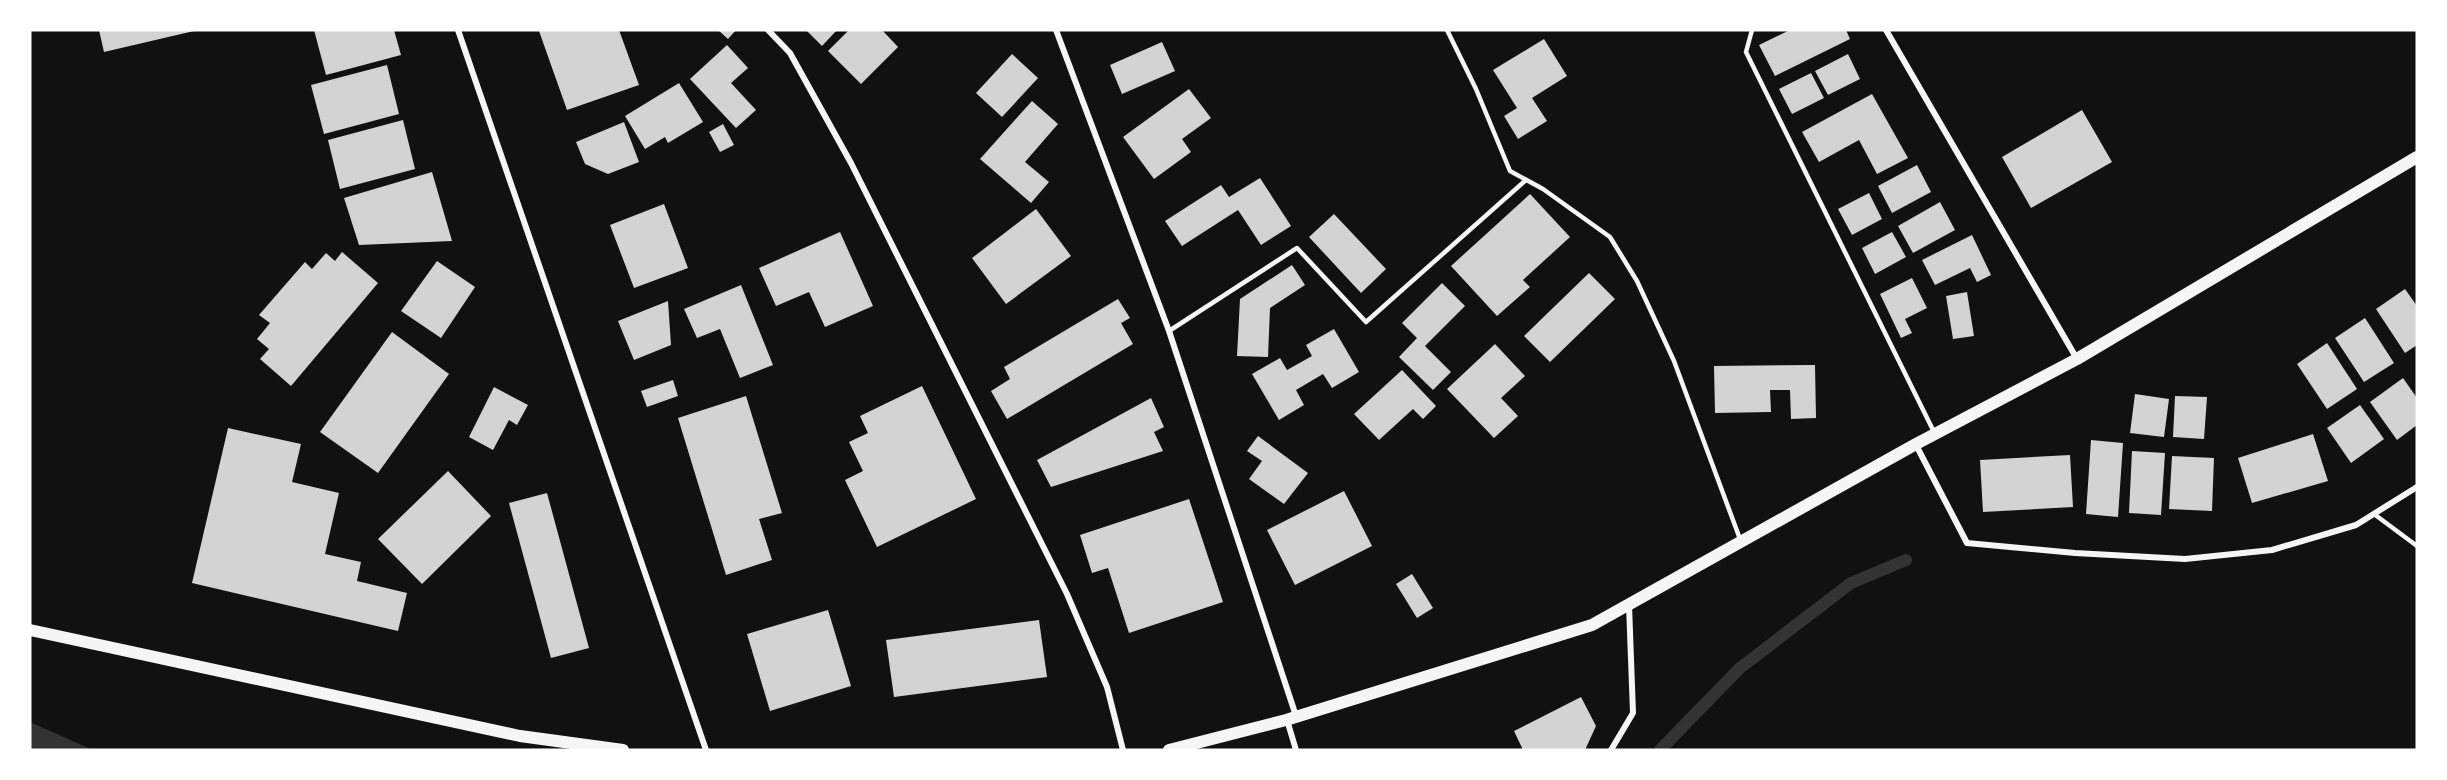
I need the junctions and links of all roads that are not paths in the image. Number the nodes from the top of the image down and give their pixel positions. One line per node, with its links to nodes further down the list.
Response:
1 (458, 30): 21 (street)
2 (768, 30): 22 (street)
3 (1056, 30): 9 (street)
4 (1447, 30): 8 (lane)
5 (1752, 30): 11 (lane)
6 (1886, 30): 10 (street)
7 (2417, 158): 10 (main road)
8 (1526, 180): 9 (lane); 15 (lane)
9 (1169, 331): 19 (street)
10 (2078, 359): 11 (main road)
11 (1935, 434): 12 (main road)
12 (1916, 444): 14 (street); 15 (main road)
13 (2417, 487): 14 (street)
14 (2374, 514): 16 (lane)
15 (1740, 542): 17 (main road)
16 (2417, 546)
17 (1629, 605): 19 (main road); 25 (street)
18 (30, 630): 20 (main road)
19 (1291, 718): 23 (main road); 24 (street)
20 (622, 750)
21 (706, 750)
22 (1123, 750)
23 (1169, 750)
24 (1296, 750)
25 (1611, 750)

